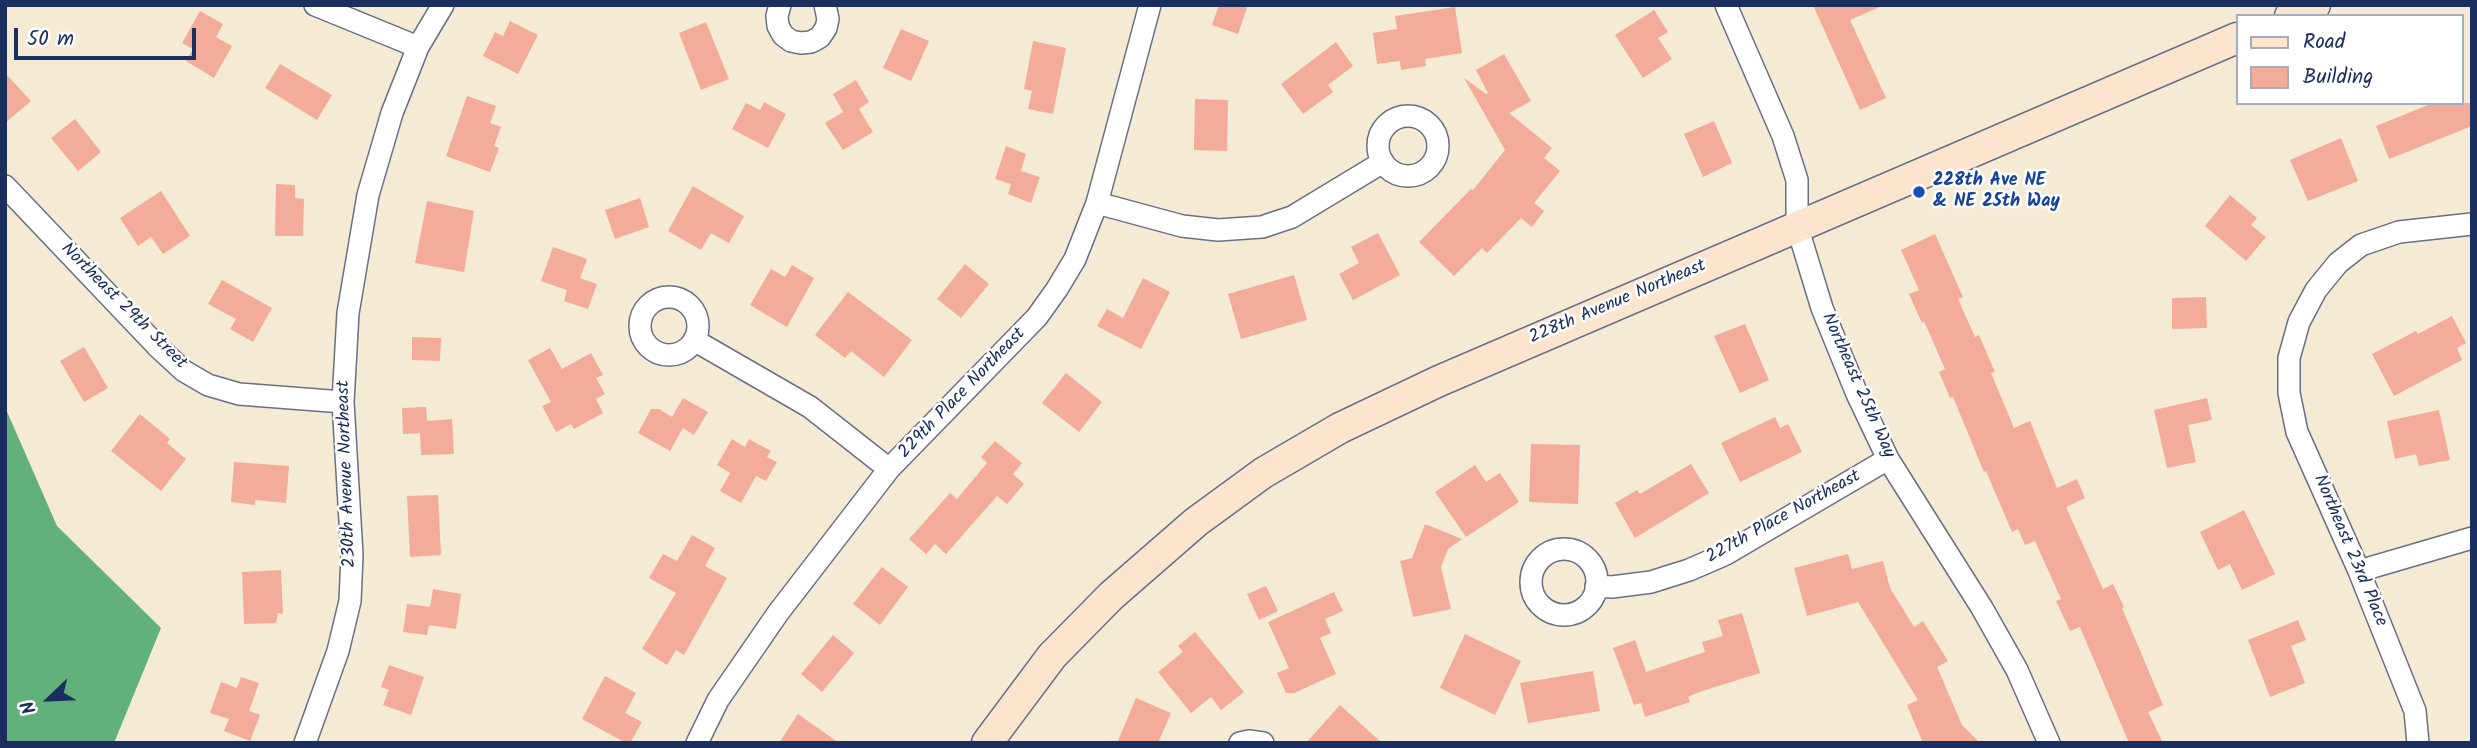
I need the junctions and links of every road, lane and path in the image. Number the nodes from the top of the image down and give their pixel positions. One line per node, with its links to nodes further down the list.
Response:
1 (315, 5): 10 (street)
2 (443, 5): 10 (street, 230th Avenue Northeast)
3 (780, 5): 4 (street)
4 (825, 5)
5 (1150, 5): 13 (street, 229th Place Northeast)
6 (1726, 5): 15 (street, Northeast 25th Way)
7 (2315, 5): 8 (main road)
8 (2295, 14)
9 (2236, 38): 15 (main road, 228th Avenue Northeast)
10 (418, 47): 17 (street, 230th Avenue Northeast)
11 (1383, 162): 13 (street)
12 (5, 186): 17 (street, Northeast 29th Street)
13 (1097, 203): 19 (street, 229th Place Northeast)
14 (2472, 224): 21 (street, Northeast 23rd Place)
15 (1797, 226): 18 (street, Northeast 25th Way); 25 (main road, 228th Avenue Northeast)
16 (694, 340): 19 (street)
17 (343, 402): 23 (street, 230th Avenue Northeast)
18 (1888, 459): 22 (street, 227th Place Northeast); 28 (street, Northeast 25th Way)
19 (889, 469): 24 (street, 229th Place Northeast)
20 (2472, 538): 21 (street)
21 (2358, 571): 29 (street, Northeast 23rd Place)
22 (1596, 586)
23 (305, 743)
24 (696, 743)
25 (987, 743)
26 (1240, 743): 27 (street)
27 (1263, 743)
28 (2049, 743)
29 (2418, 743)

